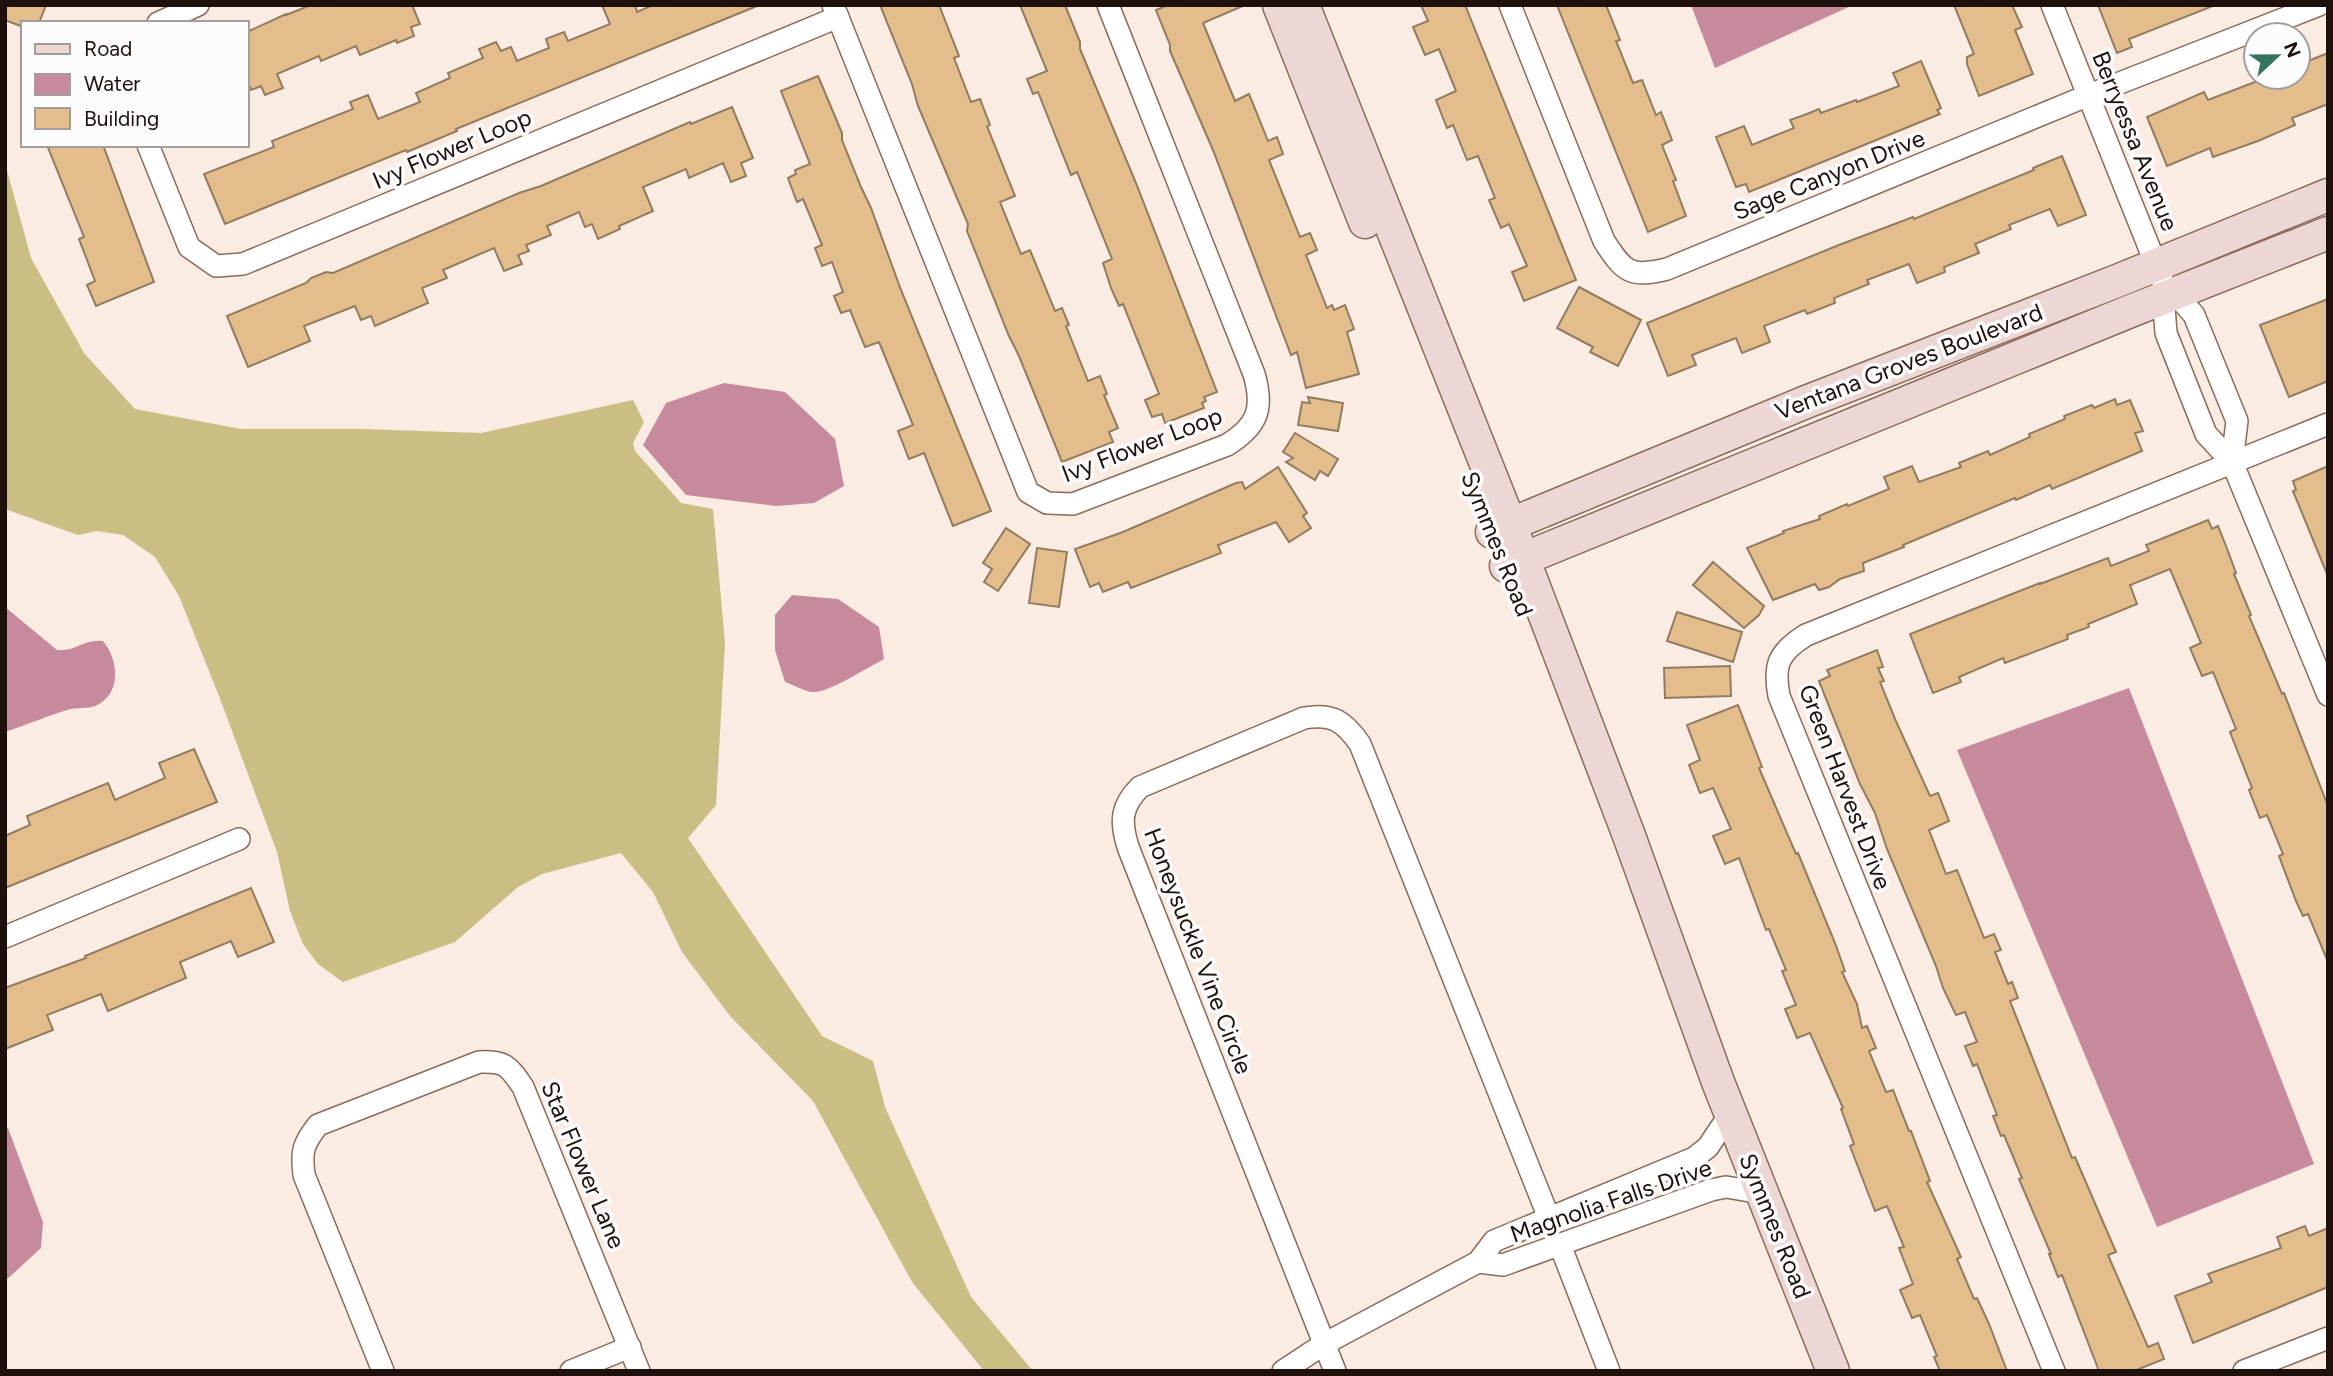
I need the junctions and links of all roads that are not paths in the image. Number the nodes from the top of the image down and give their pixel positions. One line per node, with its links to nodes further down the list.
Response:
1 (198, 5): 9 (street)
2 (1108, 5): 8 (street, Ivy Flower Loop)
3 (1279, 5): 18 (street, Symmes Road)
4 (1303, 5): 18 (street, Symmes Road)
5 (1510, 5): 10 (street, Sage Canyon Drive)
6 (2052, 5): 10 (street, Berryessa Avenue)
7 (2319, 5): 10 (street, Sage Canyon Drive)
8 (836, 11): 11 (street, Ivy Flower Loop)
9 (162, 21)
10 (2089, 95): 14 (street, Berryessa Avenue)
11 (149, 147)
12 (2328, 195): 14 (street, Ventana Groves Boulevard)
13 (2328, 233): 15 (street, Ventana Groves Boulevard)
14 (2156, 265): 15 (street, Berryessa Avenue); 18 (street, Ventana Groves Boulevard)
15 (2169, 296): 17 (street, Berryessa Avenue); 17 (street, Berryessa Avenue); 19 (street, Ventana Groves Boulevard)
16 (2328, 424): 17 (street, Green Harvest Drive)
17 (2232, 462): 20 (street, Berryessa Avenue); 38 (street, Green Harvest Drive)
18 (1501, 528): 19 (street, Symmes Road)
19 (1514, 563): 23 (street, Symmes Road)
20 (2328, 695)
21 (239, 839): 22 (street)
22 (5, 937)
23 (1730, 1114): 24 (street, Symmes Road); 25 (street, Magnolia Falls Drive)
24 (1762, 1194): 26 (street, Magnolia Falls Drive); 37 (street, Symmes Road)
25 (1549, 1218): 27 (street, Magnolia Falls Drive); 29 (street, Honeysuckle Vine Circle)
26 (1560, 1245): 27 (street, Magnolia Falls Drive); 36 (street)
27 (1478, 1262): 29 (street, Magnolia Falls Drive)
28 (2328, 1338): 39 (street)
29 (1324, 1344): 34 (street, Magnolia Falls Drive); 35 (street, Honeysuckle Vine Circle)
30 (629, 1347): 31 (street, Star Flower Lane); 32 (street); 33 (street, Star Flower Lane)
31 (383, 1371)
32 (571, 1371)
33 (639, 1371)
34 (1283, 1371)
35 (1335, 1371)
36 (1609, 1371)
37 (1833, 1371)
38 (2054, 1371)
39 (2244, 1371)

